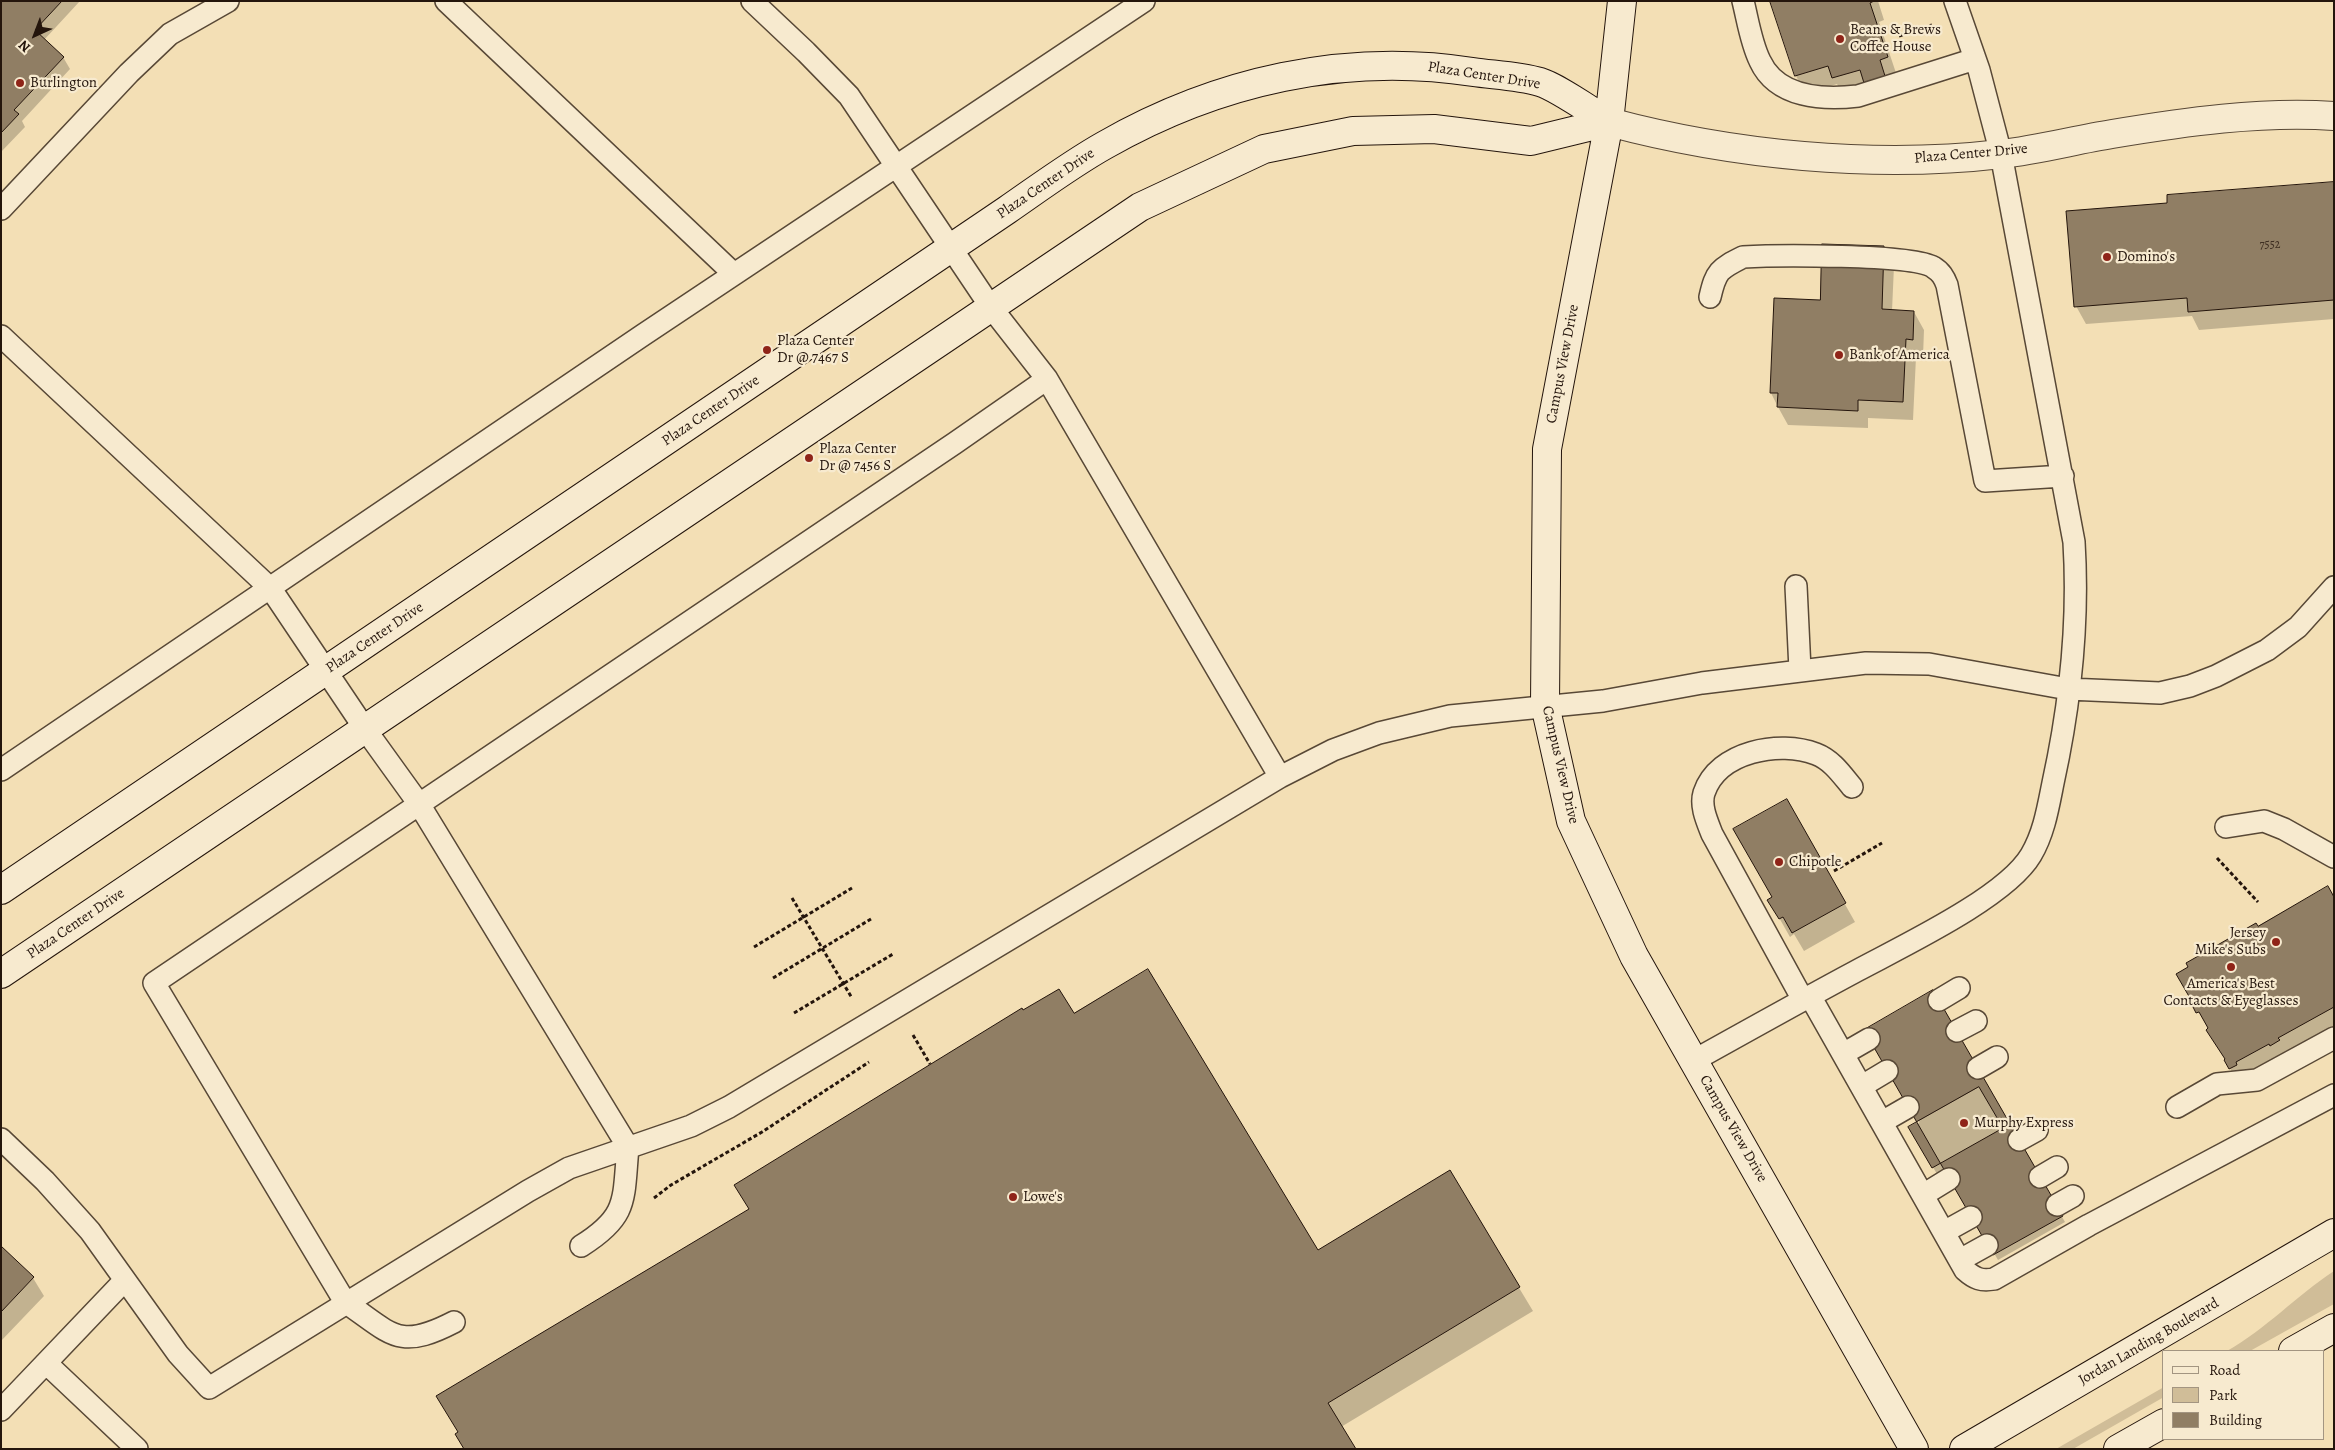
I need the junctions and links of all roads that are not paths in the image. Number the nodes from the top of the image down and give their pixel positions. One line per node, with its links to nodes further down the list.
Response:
1 (228, 1): 13 (lane)
2 (446, 1): 15 (lane)
3 (752, 1): 12 (lane)
4 (1144, 1): 12 (lane)
5 (1622, 1): 10 (street, Campus View Drive)
6 (1744, 1): 8 (lane)
7 (1955, 1): 8 (lane)
8 (1975, 59): 11 (lane)
9 (2334, 116): 11 (street, Plaza Center Drive)
10 (1608, 122): 11 (street, Plaza Center Drive); 14 (street, Plaza Center Drive); 17 (street, Plaza Center Drive); 27 (street, Campus View Drive)
11 (2001, 154): 20 (lane)
12 (897, 167): 14 (lane); 15 (lane)
13 (1, 209)
14 (952, 248): 17 (lane); 24 (street, Plaza Center Drive)
15 (734, 274): 23 (lane)
16 (1710, 297): 20 (lane)
17 (990, 306): 19 (lane); 28 (street, Plaza Center Drive)
18 (1, 336): 23 (lane)
19 (1047, 379): 30 (lane); 32 (lane)
20 (2063, 476): 26 (lane)
21 (1796, 586): 25 (lane)
22 (2334, 587): 26 (lane)
23 (271, 589): 24 (lane); 29 (lane)
24 (327, 670): 28 (lane); 35 (street, Plaza Center Drive)
25 (1800, 670): 26 (lane); 27 (lane)
26 (2068, 689): 38 (lane)
27 (1545, 705): 30 (lane); 46 (street, Campus View Drive)
28 (365, 729): 32 (lane); 36 (street, Plaza Center Drive)
29 (1, 770)
30 (1280, 777): 55 (lane)
31 (1852, 787): 38 (lane)
32 (419, 804): 55 (lane); 65 (lane)
33 (2226, 827): 34 (lane)
34 (2334, 857)
35 (1, 890)
36 (1, 974)
37 (1959, 988): 39 (lane)
38 (1806, 998): 44 (lane); 46 (lane)
39 (1939, 1000)
40 (1976, 1021): 41 (lane)
41 (1957, 1031)
42 (2334, 1038): 52 (lane)
43 (1869, 1039): 44 (lane)
44 (1843, 1054): 49 (lane)
45 (1997, 1057): 47 (lane)
46 (1693, 1061): 73 (street, Campus View Drive)
47 (1978, 1068)
48 (1888, 1071): 49 (lane)
49 (1862, 1086): 53 (lane)
50 (2334, 1096): 63 (lane)
51 (1908, 1107): 53 (lane)
52 (2177, 1107)
53 (1882, 1122): 57 (lane)
54 (1, 1139): 64 (lane)
55 (628, 1147): 62 (lane); 65 (lane)
56 (1949, 1179): 57 (lane)
57 (1923, 1195): 59 (lane)
58 (1971, 1217): 59 (lane)
59 (1944, 1232): 63 (lane)
60 (2334, 1233): 74 (street, Jordan Landing Boulevard)
61 (1987, 1245): 63 (lane)
62 (581, 1246)
63 (1960, 1260)
64 (125, 1280): 65 (lane); 69 (lane)
65 (345, 1302): 66 (lane)
66 (454, 1322)
67 (2334, 1328): 68 (street)
68 (2295, 1350)
69 (46, 1363): 70 (lane); 72 (lane)
70 (1, 1410)
71 (2162, 1424): 75 (street)
72 (137, 1449)
73 (1914, 1449)
74 (1964, 1449)
75 (2118, 1449)

